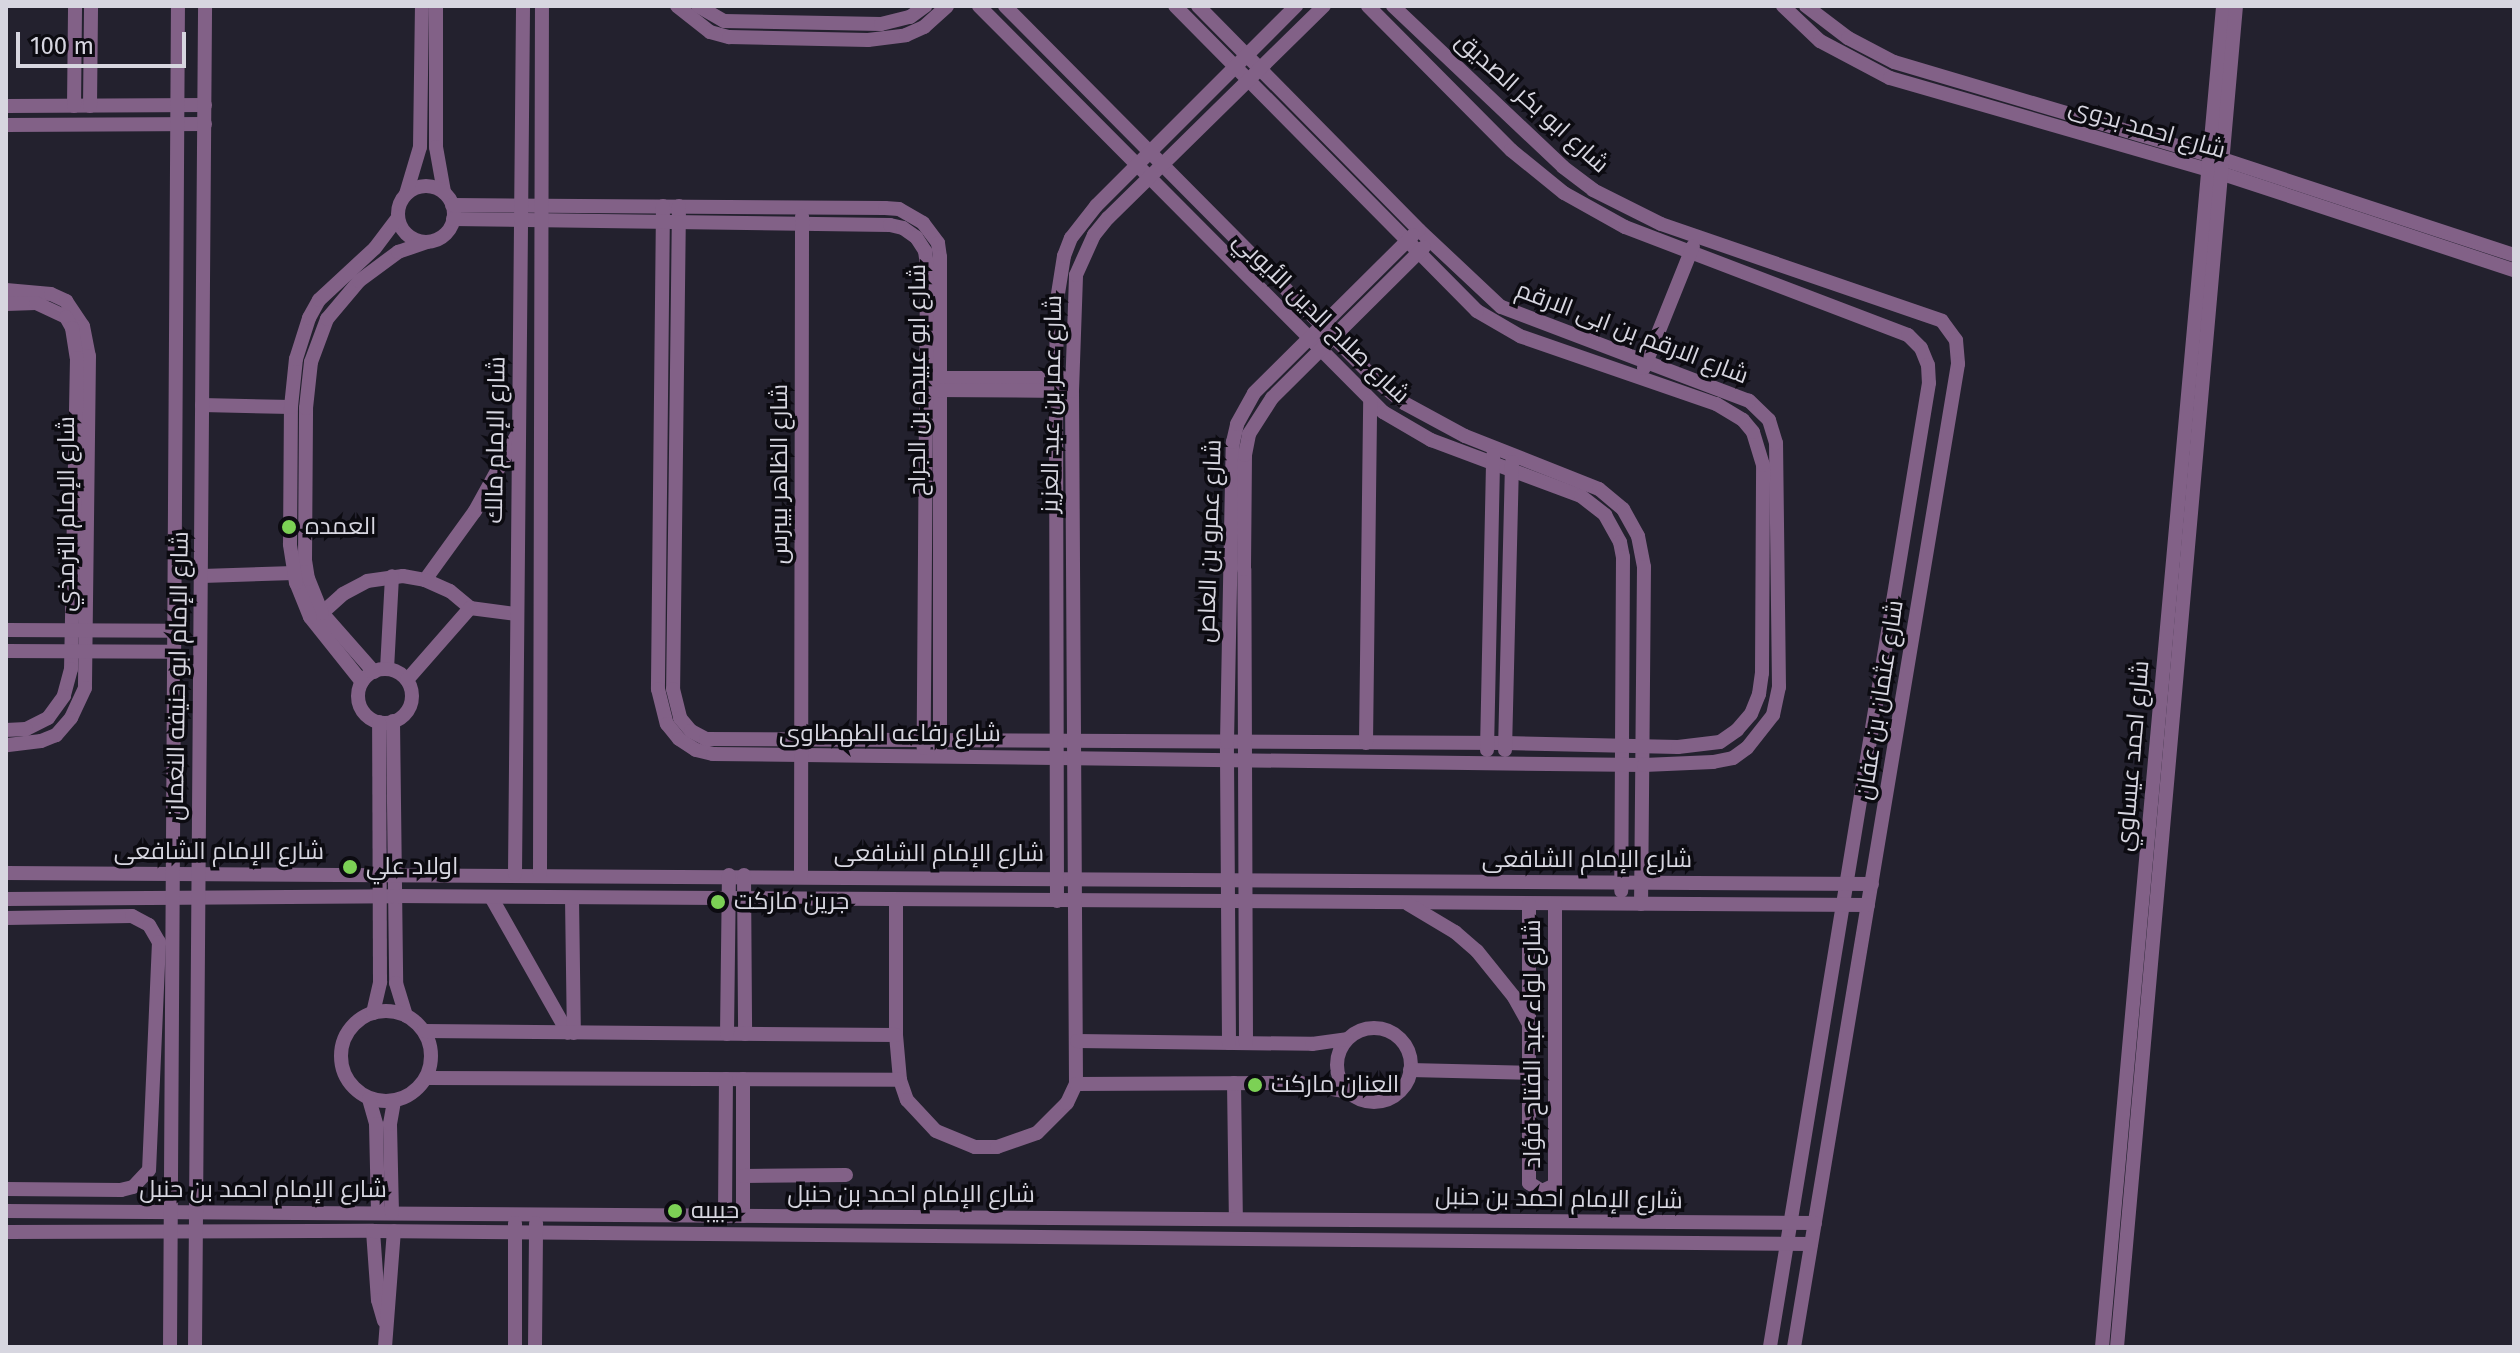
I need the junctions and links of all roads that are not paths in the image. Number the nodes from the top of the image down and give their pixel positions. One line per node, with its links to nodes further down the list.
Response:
1 (75, 6): 32 (street)
2 (91, 6): 32 (street)
3 (178, 6): 29 (street, شارع الإمام ابو حنيفه النعمان)
4 (205, 6): 30 (street, شارع الإمام ابو حنيفه النعمان)
5 (422, 6): 41 (street)
6 (436, 6): 42 (street)
7 (523, 6): 44 (street, شارع الإمام مالك)
8 (542, 6): 45 (street, شارع الإمام مالك)
9 (677, 6): 12 (street)
10 (698, 6): 11 (street)
11 (925, 6)
12 (947, 6)
13 (979, 6): 39 (street, شارع صلاح الدين الأيوبي)
14 (1005, 6): 36 (street, شارع صلاح الدين الأيوبي)
15 (1175, 6): 26 (street, شارع الارقم بن ابى الارقم)
16 (1198, 6): 25 (street, شارع الارقم بن ابى الارقم)
17 (1296, 6): 25 (street, شارع عمر بن عبد العزيز)
18 (1324, 6): 27 (street, شارع عمر بن عبد العزيز)
19 (1368, 6): 55 (street, شارع ابو بكر الصديق)
20 (1393, 6): 51 (street, شارع ابو بكر الصديق)
21 (1783, 6): 38 (street, شارع احمد بدوى)
22 (1806, 6): 38 (street, شارع احمد بدوى)
23 (2223, 6): 38 (street)
24 (2236, 6): 38 (street)
25 (1248, 55): 26 (street, شارع عمر بن عبد العزيز); 27 (street, شارع الارقم بن ابى الارقم)
26 (1236, 67): 28 (street, شارع الارقم بن ابى الارقم); 36 (street, شارع عمر بن عبد العزيز)
27 (1260, 68): 28 (street, شارع عمر بن عبد العزيز); 50 (street, شارع الارقم بن ابى الارقم)
28 (1248, 80): 37 (street, شارع عمر بن عبد العزيز); 54 (street, شارع الارقم بن ابى الارقم)
29 (178, 105): 30 (street); 32 (street); 35 (street, شارع الإمام ابو حنيفه النعمان)
30 (205, 105): 33 (street, شارع الإمام ابو حنيفه النعمان)
31 (6, 106): 32 (street)
32 (82, 106)
33 (205, 124): 35 (street); 69 (street, شارع الإمام ابو حنيفه النعمان)
34 (6, 125): 35 (street)
35 (178, 125): 87 (street, شارع الإمام ابو حنيفه النعمان)
36 (1149, 152): 37 (street, شارع صلاح الدين الأيوبي); 39 (street, شارع عمر بن عبد العزيز)
37 (1162, 164): 40 (street, شارع عمر بن عبد العزيز); 61 (street, شارع صلاح الدين الأيوبي)
38 (2215, 164): 57 (street, شارع احمد بدوى); 58 (street, شارع احمد بدوى); 209 (street, شارع احمد عيساوي)
39 (1136, 165): 40 (street, شارع صلاح الدين الأيوبي); 67 (street, شارع عمر بن عبد العزيز)
40 (1148, 177): 63 (street, شارع صلاح الدين الأيوبي); 67 (street, شارع عمر بن عبد العزيز)
41 (406, 194): 42 (street); 48 (street)
42 (450, 206): 44 (street, شارع ابو عبيده بن الجراح); 53 (street)
43 (802, 207): 47 (street, شارع ابو عبيده بن الجراح); 49 (street, شارع الظاهر بيبرس); 66 (street, شارع ابو عبيده بن الجراح)
44 (521, 213): 45 (street, شارع ابو عبيده بن الجراح); 71 (street, شارع الإمام مالك)
45 (542, 213): 46 (street, شارع ابو عبيده بن الجراح); 123 (street, شارع الإمام مالك)
46 (662, 214): 47 (street, شارع ابو عبيده بن الجراح); 76 (street, شارع رفاعه الطهطاوى)
47 (679, 214): 49 (street, شارع ابو عبيده بن الجراح); 77 (street, شارع رفاعه الطهطاوى)
48 (398, 218): 53 (street); 70 (street)
49 (802, 224): 66 (street, شارع ابو عبيده بن الجراح); 106 (street, شارع الظاهر بيبرس)
50 (1419, 230): 52 (street, شارع الارقم بن ابى الارقم); 54 (street, شارع عمرو بن العاص)
51 (1697, 235): 55 (street); 133 (street, شارع عثمان بن عفان)
52 (1430, 241): 56 (street, شارع عمرو بن العاص); 65 (street, شارع الارقم بن ابى الارقم)
53 (427, 242): 83 (street)
54 (1406, 242): 56 (street, شارع الارقم بن ابى الارقم); 61 (street, شارع عمرو بن العاص)
55 (1691, 252): 65 (street); 132 (street, شارع عثمان بن عفان)
56 (1418, 253): 62 (street, شارع عمرو بن العاص); 65 (street, شارع الارقم بن ابى الارقم)
57 (2514, 255)
58 (2514, 270)
59 (6, 290): 86 (street, شارع الإمام الترمذي)
60 (6, 304): 86 (street, شارع الإمام الترمذي)
61 (1323, 324): 62 (street, شارع صلاح الدين الأيوبي); 63 (street, شارع عمرو بن العاص)
62 (1334, 336): 64 (street, شارع عمرو بن العاص); 72 (street, شارع صلاح الدين الأيوبي)
63 (1307, 339): 64 (street, شارع صلاح الدين الأيوبي); 98 (street, شارع عمرو بن العاص)
64 (1319, 351): 68 (street, شارع صلاح الدين الأيوبي); 99 (street, شارع عمرو بن العاص)
65 (1644, 368): 88 (street, شارع الارقم بن ابى الارقم); 89 (street, شارع الارقم بن ابى الارقم)
66 (933, 384): 67 (street); 107 (street, شارع ابو عبيده بن الجراح); 108 (street, شارع ابو عبيده بن الجراح)
67 (1064, 385): 109 (street, شارع عمر بن عبد العزيز); 110 (street, شارع عمر بن عبد العزيز)
68 (1370, 401): 74 (street, شارع صلاح الدين الأيوبي); 100 (street)
69 (202, 405): 70 (street); 79 (street, شارع الإمام ابو حنيفه النعمان)
70 (291, 407): 78 (street)
71 (519, 431): 81 (street); 84 (street, شارع الإمام مالك)
72 (1493, 447): 73 (street, شارع صلاح الدين الأيوبي); 74 (street)
73 (1512, 454): 75 (street); 105 (street, شارع صلاح الدين الأيوبي)
74 (1493, 463): 75 (street, شارع صلاح الدين الأيوبي); 101 (street)
75 (1511, 470): 102 (street); 104 (street, شارع صلاح الدين الأيوبي)
76 (660, 495): 77 (street); 106 (street, شارع رفاعه الطهطاوى)
77 (677, 495): 106 (street, شارع رفاعه الطهطاوى)
78 (294, 573): 79 (street); 95 (street)
79 (202, 576): 121 (street, شارع الإمام ابو حنيفه النعمان)
80 (392, 576): 81 (street); 83 (street); 93 (street)
81 (425, 580): 82 (street)
82 (470, 608): 84 (street); 94 (street)
83 (322, 613): 93 (street)
84 (516, 614): 122 (street, شارع الإمام مالك)
85 (6, 630): 86 (street)
86 (81, 630): 87 (street); 91 (street, شارع الإمام الترمذي)
87 (172, 631): 92 (street, شارع الإمام ابو حنيفه النعمان)
88 (1761, 636): 89 (street); 105 (street, شارع الارقم بن ابى الارقم)
89 (1779, 636): 116 (street, شارع الارقم بن ابى الارقم)
90 (6, 651): 91 (street)
91 (81, 652): 92 (street); 97 (street, شارع الإمام الترمذي); 103 (street, شارع الإمام الترمذي)
92 (172, 652): 120 (street, شارع الإمام ابو حنيفه النعمان)
93 (380, 670): 94 (street); 95 (street)
94 (407, 680): 96 (street)
95 (362, 682): 96 (street)
96 (386, 722): 118 (street); 119 (street)
97 (6, 730)
98 (1227, 742): 99 (street, شارع رفاعه الطهطاوى); 110 (street, شارع رفاعه الطهطاوى); 111 (street, شارع عمرو بن العاص)
99 (1244, 742): 100 (street, شارع رفاعه الطهطاوى); 112 (street, شارع عمرو بن العاص)
100 (1366, 743): 101 (street, شارع رفاعه الطهطاوى)
101 (1488, 743): 102 (street, شارع رفاعه الطهطاوى); 113 (street)
102 (1505, 743): 104 (street, شارع رفاعه الطهطاوى); 114 (street)
103 (6, 745)
104 (1622, 746): 105 (street, شارع رفاعه الطهطاوى); 115 (street, شارع صلاح الدين الأيوبي)
105 (1644, 747): 116 (street, شارع صلاح الدين الأيوبي)
106 (802, 748): 107 (street, شارع رفاعه الطهطاوى); 125 (street, شارع الظاهر بيبرس)
107 (924, 749): 108 (street, شارع رفاعه الطهطاوى)
108 (940, 749): 109 (street, شارع رفاعه الطهطاوى)
109 (1055, 749): 110 (street, شارع رفاعه الطهطاوى); 126 (street, شارع عمر بن عبد العزيز)
110 (1074, 749): 111 (street, شارع رفاعه الطهطاوى); 127 (street, شارع عمر بن عبد العزيز)
111 (1227, 759): 112 (street, شارع رفاعه الطهطاوى); 129 (street, شارع عمرو بن العاص)
112 (1245, 759): 113 (street, شارع رفاعه الطهطاوى); 128 (street, شارع عمرو بن العاص)
113 (1487, 762): 114 (street, شارع رفاعه الطهطاوى)
114 (1504, 762): 115 (street, شارع رفاعه الطهطاوى)
115 (1622, 764): 116 (street, شارع رفاعه الطهطاوى); 130 (street, شارع صلاح الدين الأيوبي)
116 (1644, 765): 131 (street, شارع صلاح الدين الأيوبي)
117 (6, 873): 120 (street, شارع الإمام الشافعى)
118 (378, 873): 119 (street, شارع الإمام الشافعى); 121 (street, شارع الإمام الشافعى); 134 (street)
119 (393, 873): 122 (street, شارع الإمام الشافعى); 135 (street)
120 (171, 874): 121 (street, شارع الإمام الشافعى); 136 (street, شارع الإمام ابو حنيفه النعمان)
121 (197, 874): 137 (street, شارع الإمام ابو حنيفه النعمان)
122 (515, 874): 123 (street, شارع الإمام الشافعى)
123 (540, 874): 124 (street, شارع الإمام الشافعى)
124 (736, 875): 125 (street, شارع الإمام الشافعى); 141 (street)
125 (801, 875): 126 (street, شارع الإمام الشافعى)
126 (1057, 877): 127 (street, شارع الإمام الشافعى); 143 (street, شارع عمر بن عبد العزيز)
127 (1074, 877): 129 (street, شارع الإمام الشافعى); 144 (street, شارع عمر بن عبد العزيز)
128 (1245, 878): 129 (street, شارع الإمام الشافعى); 130 (street, شارع الإمام الشافعى); 146 (street, شارع عمرو بن العاص)
129 (1228, 879): 145 (street, شارع عمرو بن العاص)
130 (1621, 882): 131 (street, شارع الإمام الشافعى); 150 (street, شارع صلاح الدين الأيوبي)
131 (1641, 882): 132 (street, شارع الإمام الشافعى); 151 (street, شارع صلاح الدين الأيوبي)
132 (1848, 883): 133 (street, شارع الإمام الشافعى); 152 (street, شارع عثمان بن عفان)
133 (1872, 884): 153 (street, شارع عثمان بن عفان)
134 (378, 896): 135 (street, شارع الإمام الشافعى); 137 (street, شارع الإمام الشافعى); 155 (street)
135 (394, 896): 138 (street, شارع الإمام الشافعى); 156 (street)
136 (171, 897): 137 (street, شارع الإمام الشافعى); 140 (street, شارع الإمام الشافعى); 182 (street, شارع الإمام ابو حنيفه النعمان)
137 (198, 897): 183 (street, شارع الإمام ابو حنيفه النعمان)
138 (491, 897): 139 (street, شارع الإمام الشافعى); 159 (street)
139 (572, 898): 141 (street, شارع الإمام الشافعى); 159 (street)
140 (6, 899)
141 (736, 899): 142 (street, شارع الإمام الشافعى); 160 (street); 161 (street)
142 (896, 900): 143 (street, شارع الإمام الشافعى); 162 (street)
143 (1057, 901): 144 (street, شارع الإمام الشافعى)
144 (1075, 901): 145 (street, شارع الإمام الشافعى); 164 (street, شارع عمر بن عبد العزيز)
145 (1229, 902): 146 (street, شارع الإمام الشافعى); 165 (street, شارع عمرو بن العاص)
146 (1246, 902): 147 (street, شارع الإمام الشافعى); 166 (street, شارع عمرو بن العاص)
147 (1404, 902): 148 (street, شارع الإمام الشافعى); 157 (street)
148 (1529, 904): 149 (street, شارع الإمام الشافعى); 157 (street, شارع لواء عبد الفتاح فؤاد)
149 (1555, 904): 150 (street, شارع الإمام الشافعى); 168 (street, شارع لواء عبد الفتاح فؤاد)
150 (1621, 904): 151 (street, شارع الإمام الشافعى)
151 (1641, 904): 152 (street, شارع الإمام الشافعى)
152 (1844, 905): 153 (street, شارع الإمام الشافعى); 194 (street, شارع عثمان بن عفان)
153 (1868, 905): 195 (street, شارع عثمان بن عفان)
154 (6, 918): 180 (street)
155 (373, 1013): 156 (street); 176 (street)
156 (406, 1016): 158 (street)
157 (1528, 1023): 168 (street, شارع لواء عبد الفتاح فؤاد)
158 (424, 1031): 159 (street); 169 (street)
159 (571, 1033): 160 (street)
160 (727, 1034): 161 (street)
161 (745, 1034): 162 (street)
162 (896, 1035): 172 (street)
163 (1347, 1039): 166 (street); 167 (street); 175 (street)
164 (1077, 1041): 165 (street); 174 (street, شارع عمر بن عبد العزيز)
165 (1229, 1043): 166 (street)
166 (1246, 1043)
167 (1410, 1070): 168 (street); 175 (street)
168 (1529, 1073)
169 (426, 1078): 170 (street); 177 (street)
170 (726, 1079): 171 (street); 187 (street)
171 (743, 1079): 172 (street); 179 (street)
172 (900, 1080): 174 (street)
173 (1234, 1083): 174 (street); 175 (street); 191 (street)
174 (1076, 1084)
175 (1349, 1092)
176 (369, 1099): 177 (street); 184 (street)
177 (394, 1101): 184 (street)
178 (846, 1175): 179 (street)
179 (743, 1176): 188 (street)
180 (6, 1189)
181 (6, 1211): 182 (street, شارع الإمام احمد بن حنبل)
182 (171, 1212): 183 (street, شارع الإمام احمد بن حنبل); 199 (street, شارع الإمام ابو حنيفه النعمان)
183 (195, 1212): 184 (street, شارع الإمام احمد بن حنبل); 200 (street, شارع الإمام ابو حنيفه النعمان)
184 (385, 1213): 185 (street, شارع الإمام احمد بن حنبل)
185 (515, 1214): 186 (street, شارع الإمام احمد بن حنبل); 201 (street)
186 (536, 1214): 187 (street, شارع الإمام احمد بن حنبل); 202 (street)
187 (725, 1216): 188 (street, شارع الإمام احمد بن حنبل)
188 (743, 1216): 189 (street, شارع الإمام احمد بن حنبل)
189 (806, 1216): 190 (street, شارع الإمام احمد بن حنبل); 203 (street)
190 (1074, 1218): 191 (street, شارع الإمام احمد بن حنبل); 204 (street)
191 (1236, 1219): 192 (street, شارع الإمام احمد بن حنبل)
192 (1529, 1221): 193 (street, شارع الإمام احمد بن حنبل); 205 (street)
193 (1555, 1221): 194 (street, شارع الإمام احمد بن حنبل); 206 (street)
194 (1791, 1223): 195 (street, شارع الإمام احمد بن حنبل); 207 (street, شارع عثمان بن عفان)
195 (1815, 1223): 208 (street, شارع عثمان بن عفان)
196 (373, 1231): 197 (street, شارع الإمام احمد بن حنبل); 200 (street, شارع الإمام احمد بن حنبل); 210 (street)
197 (394, 1231): 201 (street, شارع الإمام احمد بن حنبل); 210 (street)
198 (6, 1232): 199 (street, شارع الإمام احمد بن حنبل)
199 (171, 1232): 200 (street, شارع الإمام احمد بن حنبل); 211 (street, شارع الإمام ابو حنيفه النعمان)
200 (195, 1232): 212 (street, شارع الإمام ابو حنيفه النعمان)
201 (515, 1232): 202 (street, شارع الإمام احمد بن حنبل); 214 (street)
202 (536, 1233): 203 (street, شارع الإمام احمد بن حنبل); 215 (street)
203 (805, 1236): 204 (street, شارع الإمام احمد بن حنبل)
204 (1073, 1238): 205 (street, شارع الإمام احمد بن حنبل)
205 (1529, 1240): 206 (street, شارع الإمام احمد بن حنبل)
206 (1555, 1240): 207 (street, شارع الإمام احمد بن حنبل)
207 (1787, 1244): 208 (street, شارع الإمام احمد بن حنبل); 216 (street, شارع عثمان بن عفان)
208 (1811, 1244): 217 (street, شارع عثمان بن عفان)
209 (2113, 1300): 218 (street, شارع احمد عيساوي); 219 (street, شارع احمد عيساوي)
210 (386, 1325): 213 (street)
211 (170, 1347)
212 (195, 1347)
213 (385, 1347)
214 (515, 1347)
215 (535, 1347)
216 (1770, 1347)
217 (1794, 1347)
218 (2102, 1347)
219 (2117, 1347)

